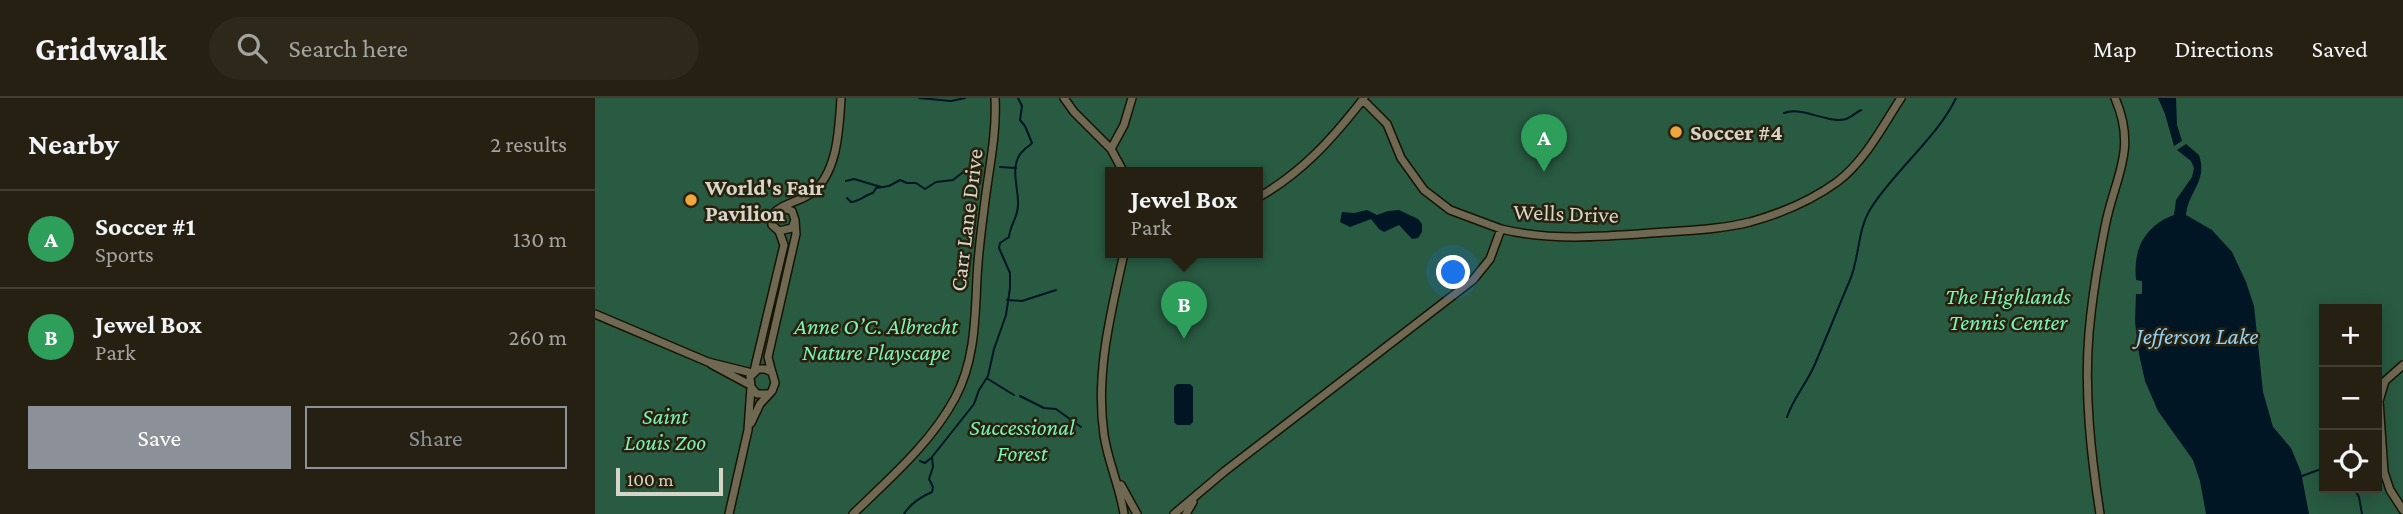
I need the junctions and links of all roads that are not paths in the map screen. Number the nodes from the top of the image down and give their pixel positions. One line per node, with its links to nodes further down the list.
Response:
1 (841, 98): 11 (street)
2 (995, 98): 28 (street, Carr Lane Drive)
3 (1064, 98): 8 (street)
4 (1132, 98): 8 (street)
5 (1901, 98): 13 (street, Wells Drive)
6 (2115, 98): 33 (street)
7 (1364, 99): 10 (street); 13 (street)
8 (1111, 149): 9 (street)
9 (1121, 167)
10 (1263, 195)
11 (782, 208): 12 (street); 14 (street)
12 (795, 219): 14 (street); 20 (street)
13 (1501, 229): 25 (street, Wells Drive)
14 (779, 231): 19 (street)
15 (1123, 258): 24 (street)
16 (595, 314): 17 (street)
17 (708, 362): 19 (street); 21 (street)
18 (2403, 365): 26 (street)
19 (753, 372): 20 (street); 21 (street)
20 (772, 373): 22 (street)
21 (750, 386): 22 (street); 23 (street)
22 (767, 394): 23 (street)
23 (748, 430): 27 (street)
24 (1115, 475): 29 (street); 30 (street)
25 (1198, 495): 31 (street, Wells Drive); 32 (street, Wells Drive)
26 (2402, 510)
27 (729, 514)
28 (853, 514)
29 (1124, 514)
30 (1137, 514)
31 (1174, 514)
32 (1186, 514)
33 (2100, 514)

